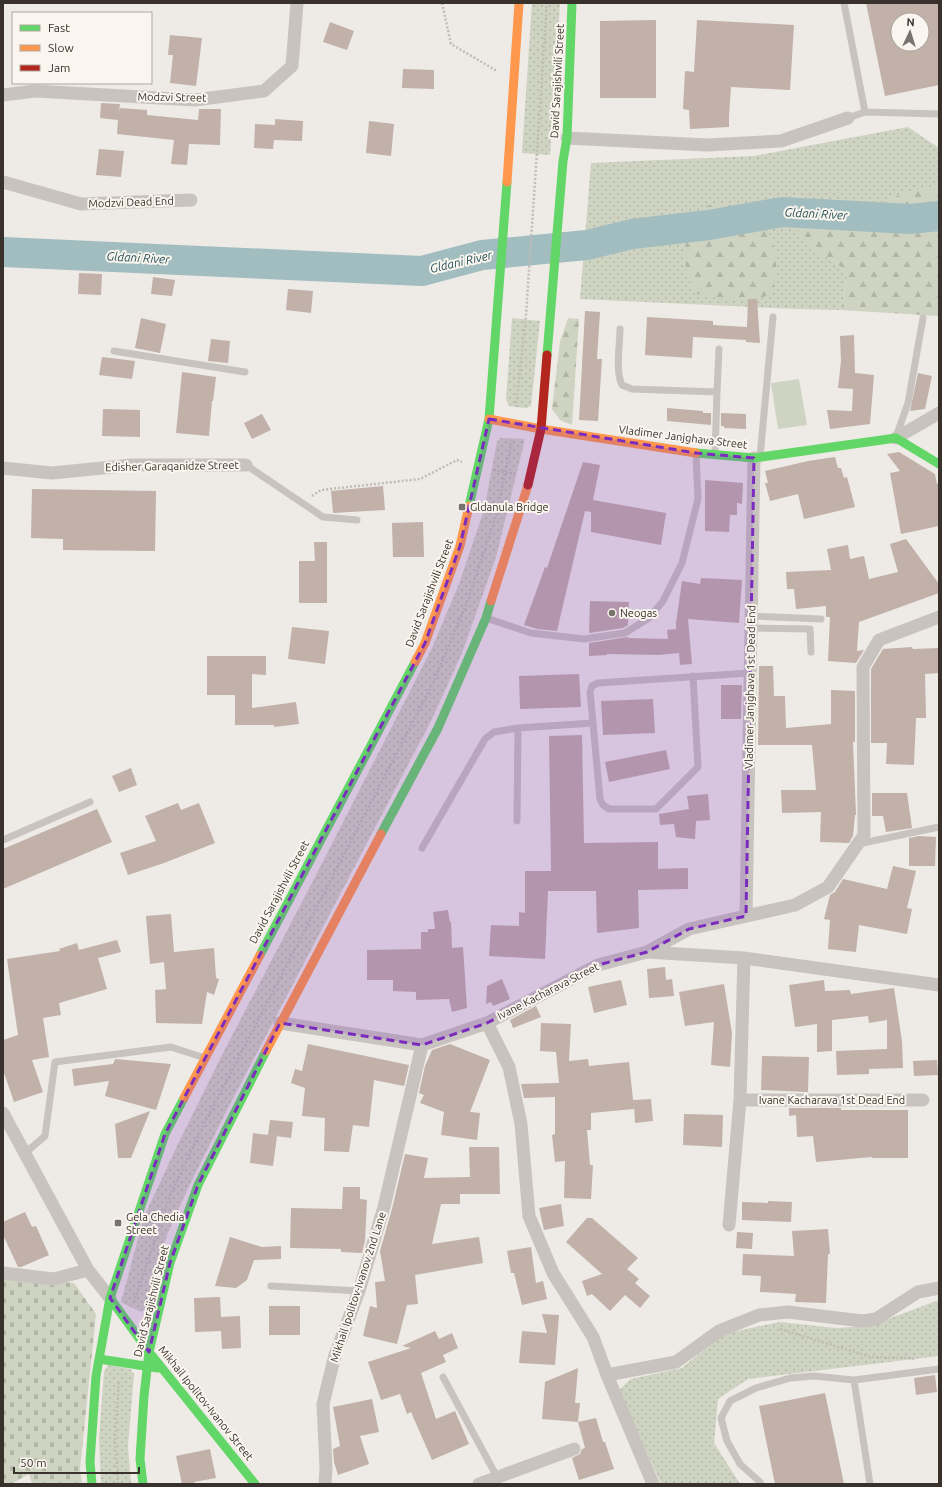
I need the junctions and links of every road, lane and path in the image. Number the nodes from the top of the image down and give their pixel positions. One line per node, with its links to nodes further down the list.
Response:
1 (297, 3): 8 (street, Modzvi Street)
2 (442, 3): 7 (path)
3 (519, 3): 7 (main road)
4 (547, 3): 15 (path)
5 (572, 3): 12 (main road, David Sarajishvili Street)
6 (844, 3): 9 (lane)
7 (513, 80): 24 (main road, David Sarajishvili Street)
8 (3, 94)
9 (865, 112): 10 (lane); 11 (lane)
10 (939, 114)
11 (848, 118): 12 (street)
12 (567, 138): 25 (main road, David Sarajishvili Street)
13 (3, 182): 14 (street, Modzvi Dead End)
14 (191, 200)
15 (526, 315)
16 (773, 317): 29 (lane)
17 (922, 318): 26 (lane)
18 (620, 329): 22 (lane)
19 (719, 348): 22 (lane)
20 (114, 351): 21 (lane)
21 (245, 372)
22 (717, 392): 28 (lane)
23 (939, 413): 26 (street)
24 (489, 419): 25 (main road, Vladimer Janjghava Street); 32 (main road, David Sarajishvili Street)
25 (541, 430): 27 (main road, Vladimer Janjghava Street); 34 (main road, David Sarajishvili Street)
26 (896, 438): 29 (main road, Vladimer Janjghava Street); 30 (main road)
27 (696, 453): 28 (main road, Vladimer Janjghava Street); 38 (lane)
28 (715, 454): 29 (main road, Vladimer Janjghava Street)
29 (757, 458): 40 (street, Vladimer Janjghava 1st Dead End)
30 (939, 464)
31 (246, 465): 33 (street, Edisher Garaqanidze Street); 35 (lane)
32 (479, 466): 34 (path); 35 (path); 59 (main road, David Sarajishvili Street)
33 (3, 468)
34 (531, 477): 38 (main road, David Sarajishvili Street)
35 (304, 502): 36 (lane)
36 (357, 520)
37 (939, 617): 50 (street)
38 (486, 618): 56 (main road, David Sarajishvili Street)
39 (821, 619): 40 (lane)
40 (751, 622): 41 (lane); 42 (street, Vladimer Janjghava 1st Dead End)
41 (810, 652)
42 (750, 673): 43 (lane); 52 (street, Vladimer Janjghava 1st Dead End)
43 (693, 676): 44 (lane); 44 (lane)
44 (593, 723): 45 (lane)
45 (518, 728): 47 (lane); 51 (lane)
46 (90, 802): 49 (lane)
47 (517, 821)
48 (939, 827): 50 (lane)
49 (3, 840)
50 (858, 844): 52 (street)
51 (422, 848)
52 (746, 916): 53 (street)
53 (647, 952): 54 (street, Ivane Kacharava Street); 57 (street, Ivane Kacharava Street)
54 (744, 958): 55 (street, Ivane Kacharava Street); 60 (street)
55 (939, 985)
56 (280, 1023): 58 (street, Ivane Kacharava Street); 72 (main road, David Sarajishvili Street)
57 (487, 1023): 58 (street, Ivane Kacharava Street); 78 (street)
58 (422, 1045): 69 (street, Mikhail Ipolitov-Ivanov 2nd Lane)
59 (205, 1058): 63 (lane); 70 (main road, David Sarajishvili Street)
60 (740, 1100): 61 (street, Ivane Kacharava 1st Dead End); 64 (street)
61 (923, 1100)
62 (3, 1113): 63 (street)
63 (24, 1154): 65 (street)
64 (729, 1225)
65 (88, 1270): 66 (street); 70 (street)
66 (3, 1273)
67 (271, 1286): 69 (lane)
68 (939, 1288): 71 (street)
69 (359, 1291): 89 (street, Mikhail Ipolitov-Ivanov 2nd Lane)
70 (110, 1298): 72 (main road, Mikhail Ipolitov-Ivanov Street); 73 (main road, David Sarajishvili Street)
71 (759, 1316): 74 (path); 78 (street)
72 (149, 1352): 75 (main road, David Sarajishvili Street); 76 (main road, Mikhail Ipolitov-Ivanov Street)
73 (99, 1359): 75 (main road); 85 (main road, David Sarajishvili Street)
74 (924, 1361)
75 (147, 1366): 76 (main road); 87 (main road, David Sarajishvili Street)
76 (163, 1369): 88 (main road, Mikhail Ipolitov-Ivanov Street)
77 (939, 1369): 81 (lane)
78 (607, 1375): 91 (street)
79 (443, 1377): 83 (lane)
80 (119, 1380): 86 (path)
81 (854, 1380): 84 (lane); 92 (lane)
82 (574, 1449): 83 (street)
83 (497, 1477): 90 (street)
84 (760, 1482)
85 (92, 1484)
86 (118, 1484)
87 (143, 1484)
88 (255, 1484)
89 (325, 1484)
90 (479, 1484)
91 (653, 1484)
92 (870, 1484)

